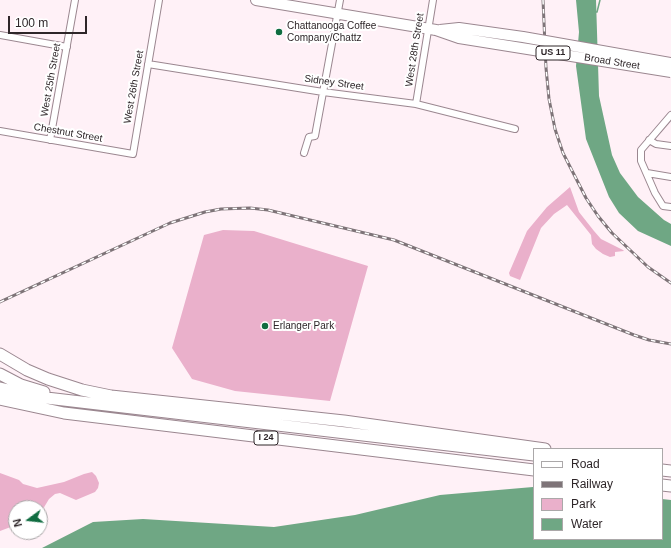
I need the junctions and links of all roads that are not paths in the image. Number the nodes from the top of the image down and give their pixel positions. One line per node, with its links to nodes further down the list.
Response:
1 (75, 0): 9 (street, West 25th Street)
2 (159, 0): 11 (street, West 26th Street)
3 (256, 0): 6 (main road, Broad Street / US 11)
4 (340, 0): 6 (street)
5 (433, 0): 7 (street, West 28th Street)
6 (338, 14): 7 (main road, Broad Street / US 11); 13 (street)
7 (432, 30): 10 (main road, Broad Street / US 11, bridge); 12 (main road, Broad Street / US 11, bridge); 14 (street, West 28th Street)
8 (0, 35): 9 (street)
9 (67, 48): 18 (street, West 25th Street)
10 (671, 62)
11 (148, 64): 13 (street, Sidney Street); 22 (street, West 26th Street)
12 (671, 72)
13 (323, 92): 14 (street, Sidney Street); 21 (street)
14 (416, 104): 16 (street, Sidney Street)
15 (671, 115): 19 (street)
16 (515, 129)
17 (0, 131): 18 (street, Chestnut Street)
18 (50, 140): 22 (street, Chestnut Street)
19 (649, 140): 20 (street); 23 (street)
20 (671, 146)
21 (304, 152)
22 (132, 154)
23 (647, 173): 24 (street); 25 (street)
24 (671, 177)
25 (671, 207)
26 (0, 354): 33 (highway)
27 (0, 374): 30 (highway)
28 (0, 388): 30 (highway, I 24)
29 (0, 399): 32 (highway, I 24)
30 (75, 401): 34 (highway, I 24)
31 (0, 404): 32 (highway)
32 (64, 413): 35 (highway, I 24)
33 (538, 448)
34 (533, 455)
35 (533, 470)

